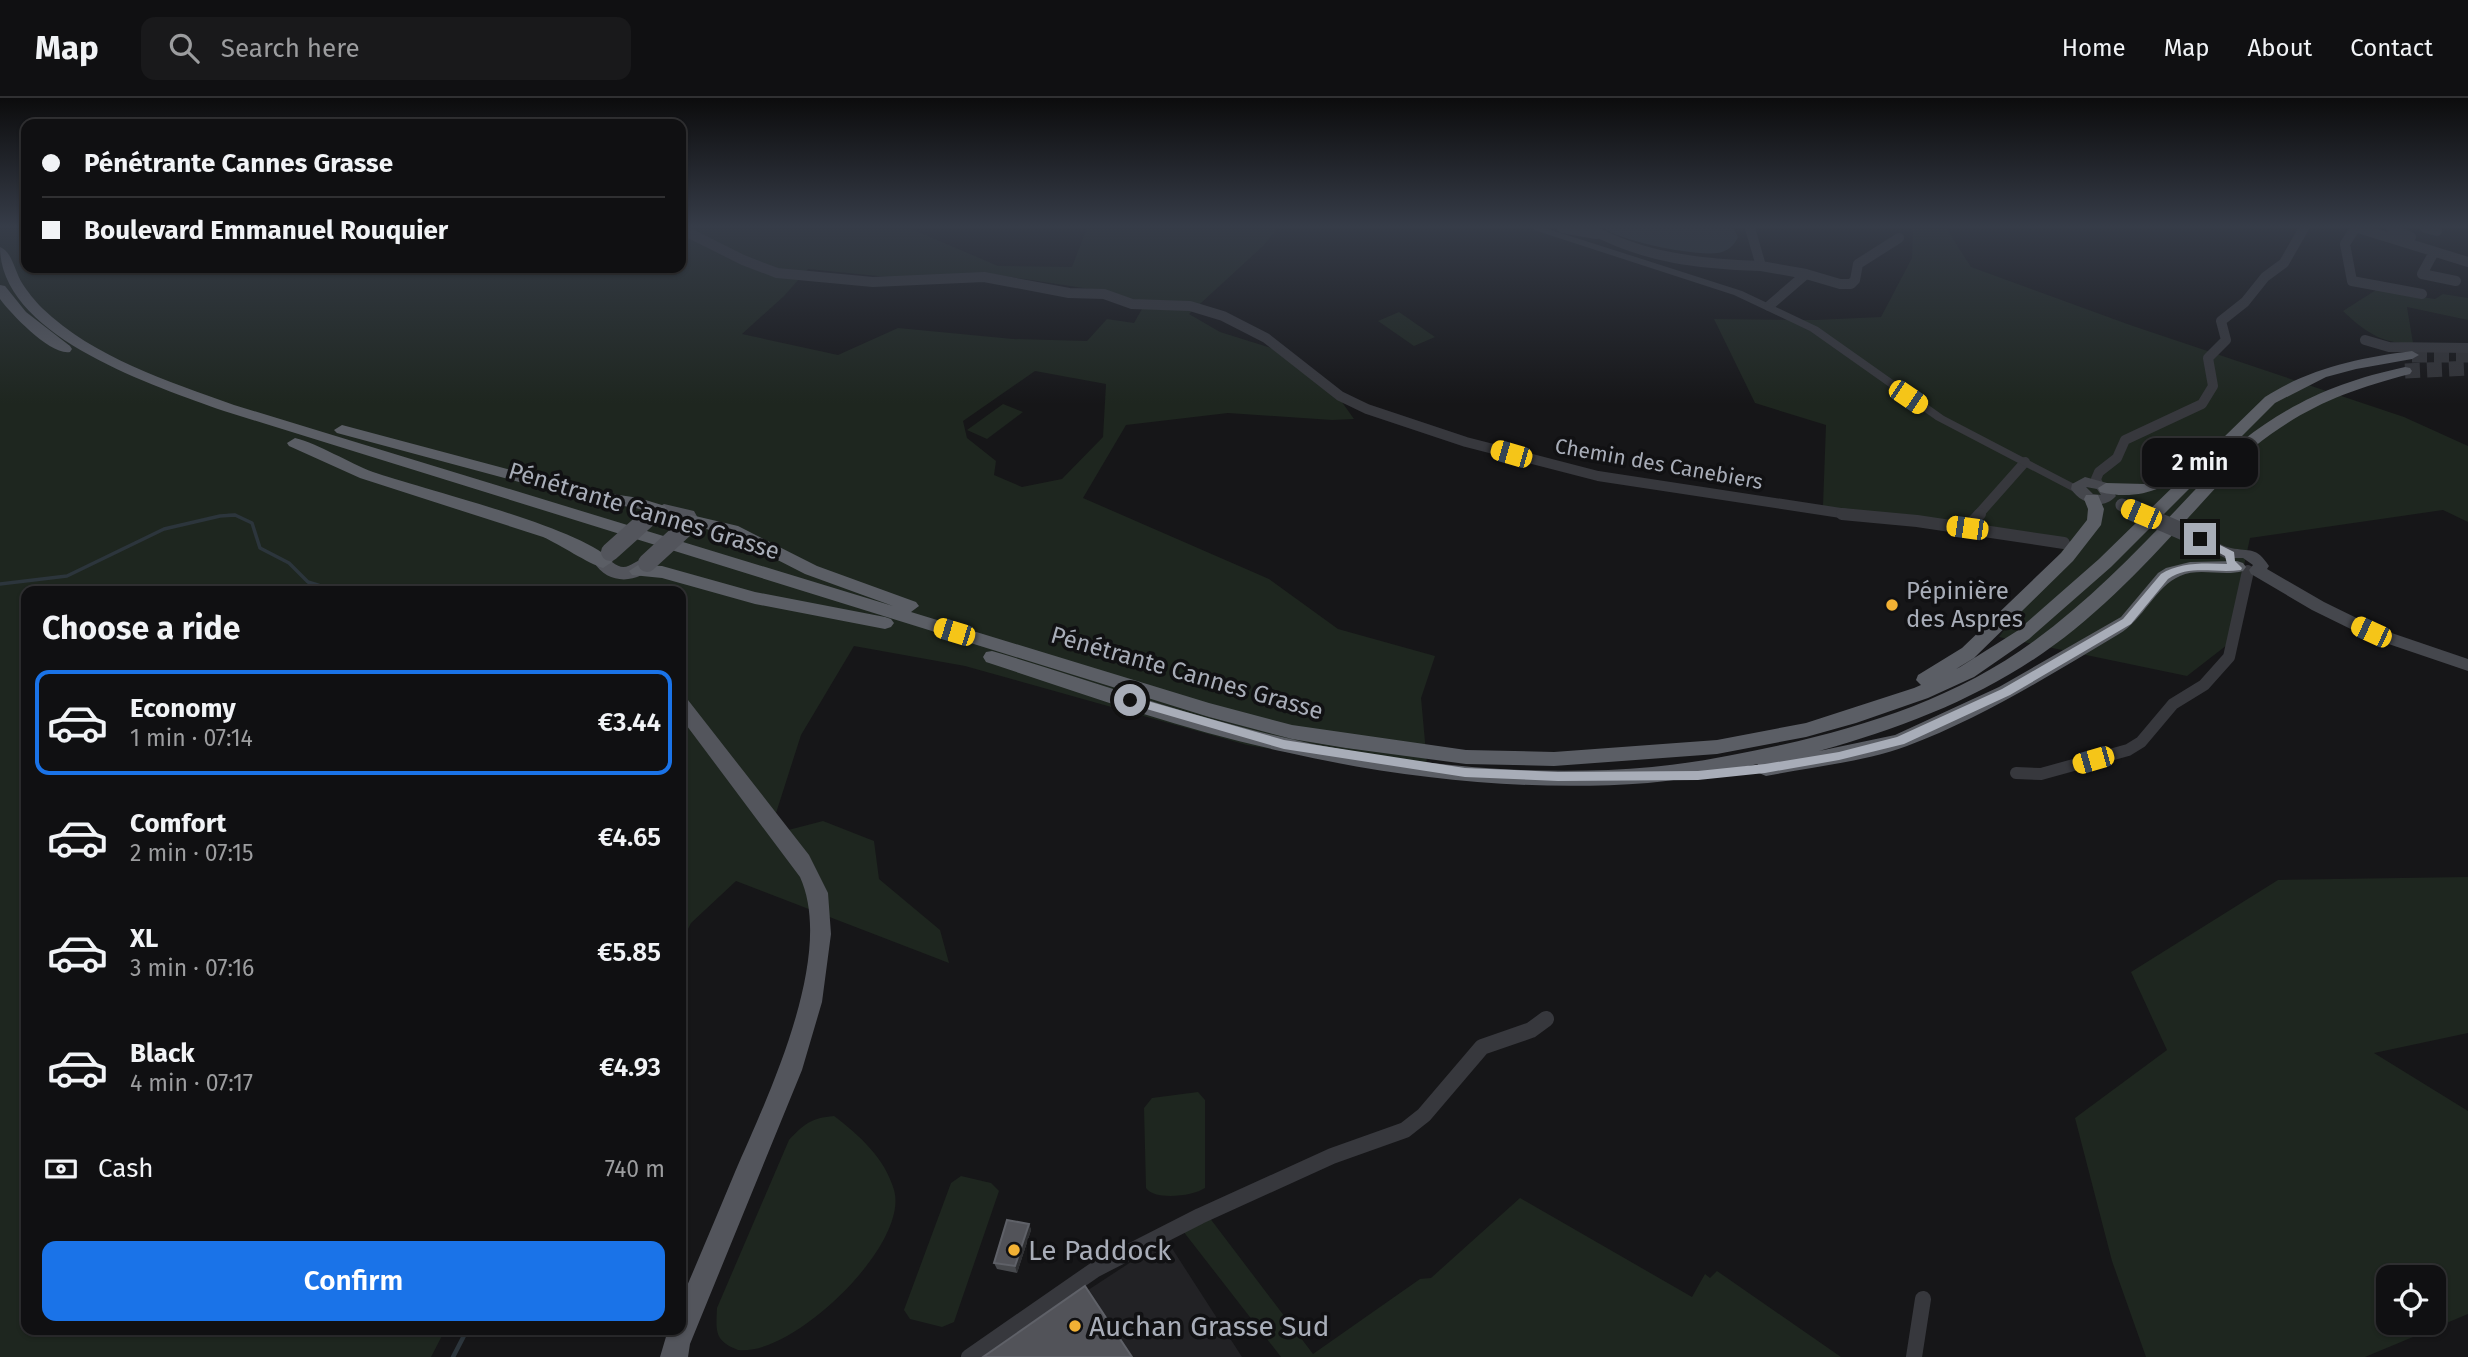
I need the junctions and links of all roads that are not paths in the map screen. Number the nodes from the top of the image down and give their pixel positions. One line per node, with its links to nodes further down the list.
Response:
1 (18, 287): 13 (highway, Pénétrante Cannes Grasse)
2 (1036, 287): 19 (street, Chemin des Canebiers)
3 (1719, 287): 9 (street)
4 (1791, 287): 9 (street)
5 (2257, 287): 16 (street)
6 (2370, 287): 8 (street)
7 (0, 289): 14 (highway, Pénétrante Cannes Grasse)
8 (2422, 294)
9 (1769, 306): 15 (street)
10 (2365, 340): 11 (street)
11 (2468, 348)
12 (2270, 400): 16 (highway); 29 (highway, Pénétrante Cannes Grasse); 31 (highway, Pénétrante Cannes Grasse)
13 (229, 408): 17 (highway); 26 (highway, Pénétrante Cannes Grasse)
14 (295, 443): 21 (highway); 25 (highway, Pénétrante Cannes Grasse)
15 (2025, 462): 16 (street); 19 (street)
16 (2098, 492): 22 (main road, bridge); 29 (highway)
17 (654, 514): 18 (main road); 21 (main road, bridge)
18 (687, 524): 23 (main road, bridge); 26 (highway)
19 (1967, 528): 20 (street, Chemin des Canebiers)
20 (2064, 542)
21 (610, 562): 23 (main road); 24 (main road)
22 (2243, 566): 27 (main road); 30 (street); 31 (highway)
23 (642, 567): 25 (highway)
24 (615, 586)
25 (884, 622): 31 (highway, Pénétrante Cannes Grasse)
26 (979, 639): 29 (highway, Pénétrante Cannes Grasse)
27 (2468, 665)
28 (686, 711): 34 (main road)
29 (1856, 716)
30 (2016, 773)
31 (1650, 775)
32 (1546, 1019): 37 (street)
33 (1923, 1299): 38 (street)
34 (686, 1319)
35 (679, 1335): 36 (main road)
36 (674, 1357)
37 (969, 1357)
38 (1914, 1357)

